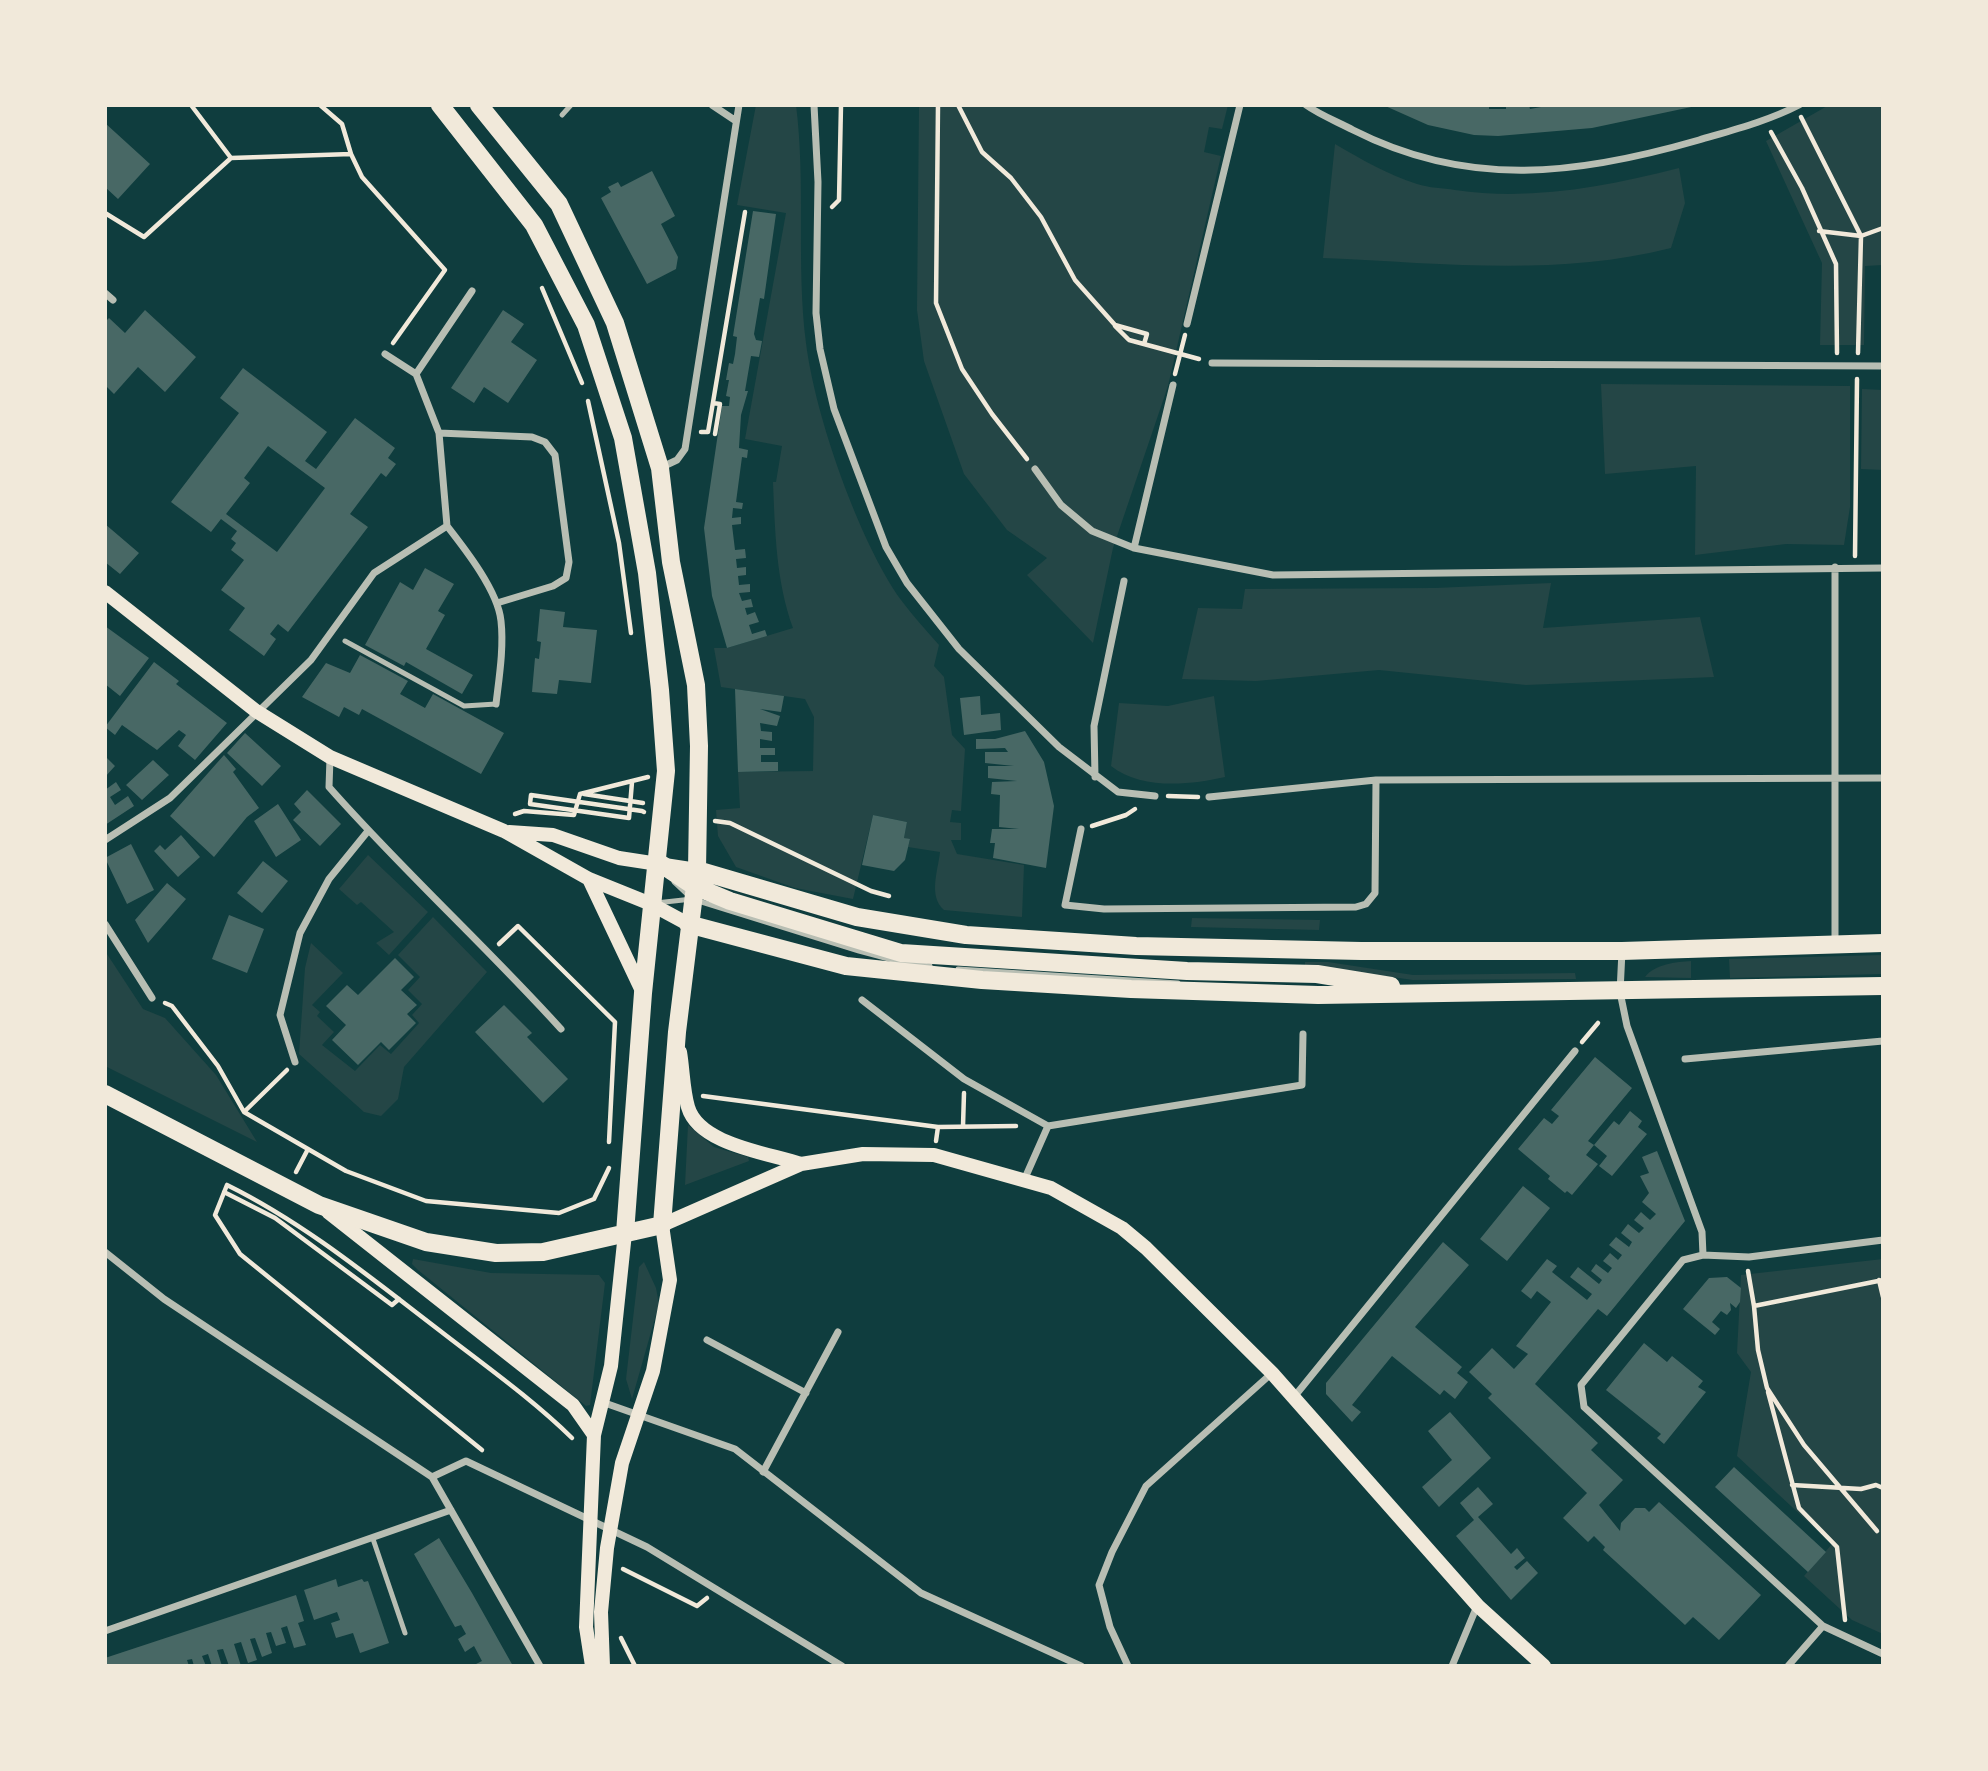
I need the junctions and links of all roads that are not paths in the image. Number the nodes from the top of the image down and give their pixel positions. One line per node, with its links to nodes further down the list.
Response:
1 (440, 105): 45 (main road)
2 (478, 105): 22 (main road)
3 (571, 105): 10 (lane)
4 (712, 105): 11 (street)
5 (739, 105): 11 (street)
6 (814, 105): 35 (street)
7 (1240, 105): 15 (street)
8 (1306, 105): 9 (street)
9 (1798, 106)
10 (562, 115)
11 (736, 121): 22 (street)
12 (472, 290): 19 (street)
13 (105, 293): 14 (street)
14 (113, 300)
15 (1187, 324)
16 (385, 354): 19 (street)
17 (1212, 363): 18 (street)
18 (1883, 366)
19 (416, 374): 21 (street)
20 (1172, 385): 25 (street)
21 (439, 433): 24 (street); 30 (street)
22 (660, 468): 47 (main road)
23 (1035, 469): 25 (street)
24 (447, 526): 30 (street); 33 (street)
25 (1134, 548): 26 (street)
26 (1835, 567): 27 (street); 36 (street)
27 (1883, 568)
28 (1125, 581): 35 (street)
29 (105, 593): 33 (main road)
30 (496, 603): 32 (street)
31 (345, 641): 32 (lane)
32 (496, 704)
33 (257, 711): 34 (main road); 44 (street)
34 (330, 757): 42 (street); 43 (main road)
35 (1095, 776): 39 (street)
36 (1838, 777): 37 (street); 38 (street); 52 (street)
37 (1883, 778)
38 (1376, 780): 40 (street); 41 (street)
39 (1155, 796)
40 (1209, 797)
41 (1081, 829)
42 (368, 831): 63 (street); 69 (street)
43 (504, 831): 45 (main road); 46 (main road)
44 (105, 840)
45 (658, 862): 47 (main road); 48 (main road)
46 (589, 879): 48 (main road); 59 (main road)
47 (695, 885): 48 (lane); 50 (main road); 53 (main road); 54 (lane); 60 (main road)
48 (651, 904): 50 (main road); 59 (main road)
49 (105, 924): 61 (street)
50 (688, 924): 57 (main road); 64 (main road)
51 (1883, 943): 52 (main road)
52 (1835, 944): 53 (main road)
53 (1622, 951): 58 (street)
54 (940, 967)
55 (953, 969): 57 (lane)
56 (1883, 986): 58 (main road)
57 (1208, 992): 60 (main road)
58 (1620, 992): 60 (main road); 79 (street)
59 (643, 993): 76 (main road)
60 (1427, 993)
61 (152, 998)
62 (862, 1000): 71 (street)
63 (561, 1029)
64 (677, 1031): 72 (main road); 75 (main road)
65 (1303, 1034): 71 (street)
66 (1883, 1041): 68 (street)
67 (1575, 1051): 84 (street)
68 (1685, 1059)
69 (295, 1062)
70 (105, 1094): 74 (main road)
71 (1048, 1126): 73 (street)
72 (802, 1164): 73 (main road); 75 (main road)
73 (1025, 1178): 82 (main road)
74 (319, 1205): 76 (main road); 87 (main road)
75 (662, 1225): 76 (main road); 86 (main road)
76 (625, 1233): 85 (main road)
77 (1883, 1240): 79 (street)
78 (105, 1252): 89 (street)
79 (1703, 1255): 93 (street)
80 (838, 1332): 83 (street)
81 (707, 1340): 83 (street)
82 (1272, 1373): 84 (main road); 102 (street)
83 (806, 1393): 88 (street)
84 (1294, 1397): 92 (main road)
85 (602, 1402): 86 (street); 87 (main road)
86 (638, 1415): 88 (street); 99 (main road)
87 (594, 1435): 98 (main road)
88 (763, 1472): 101 (street)
89 (432, 1477): 90 (street); 100 (street)
90 (451, 1510): 91 (street); 97 (street)
91 (373, 1539): 94 (street); 95 (lane)
92 (1478, 1606): 103 (street); 104 (main road)
93 (1823, 1626): 96 (street); 105 (street)
94 (105, 1631)
95 (405, 1633)
96 (1883, 1654)
97 (540, 1666)
98 (592, 1666)
99 (603, 1666)
100 (842, 1666)
101 (1081, 1666)
102 (1128, 1666)
103 (1452, 1666)
104 (1544, 1666)
105 (1788, 1666)

